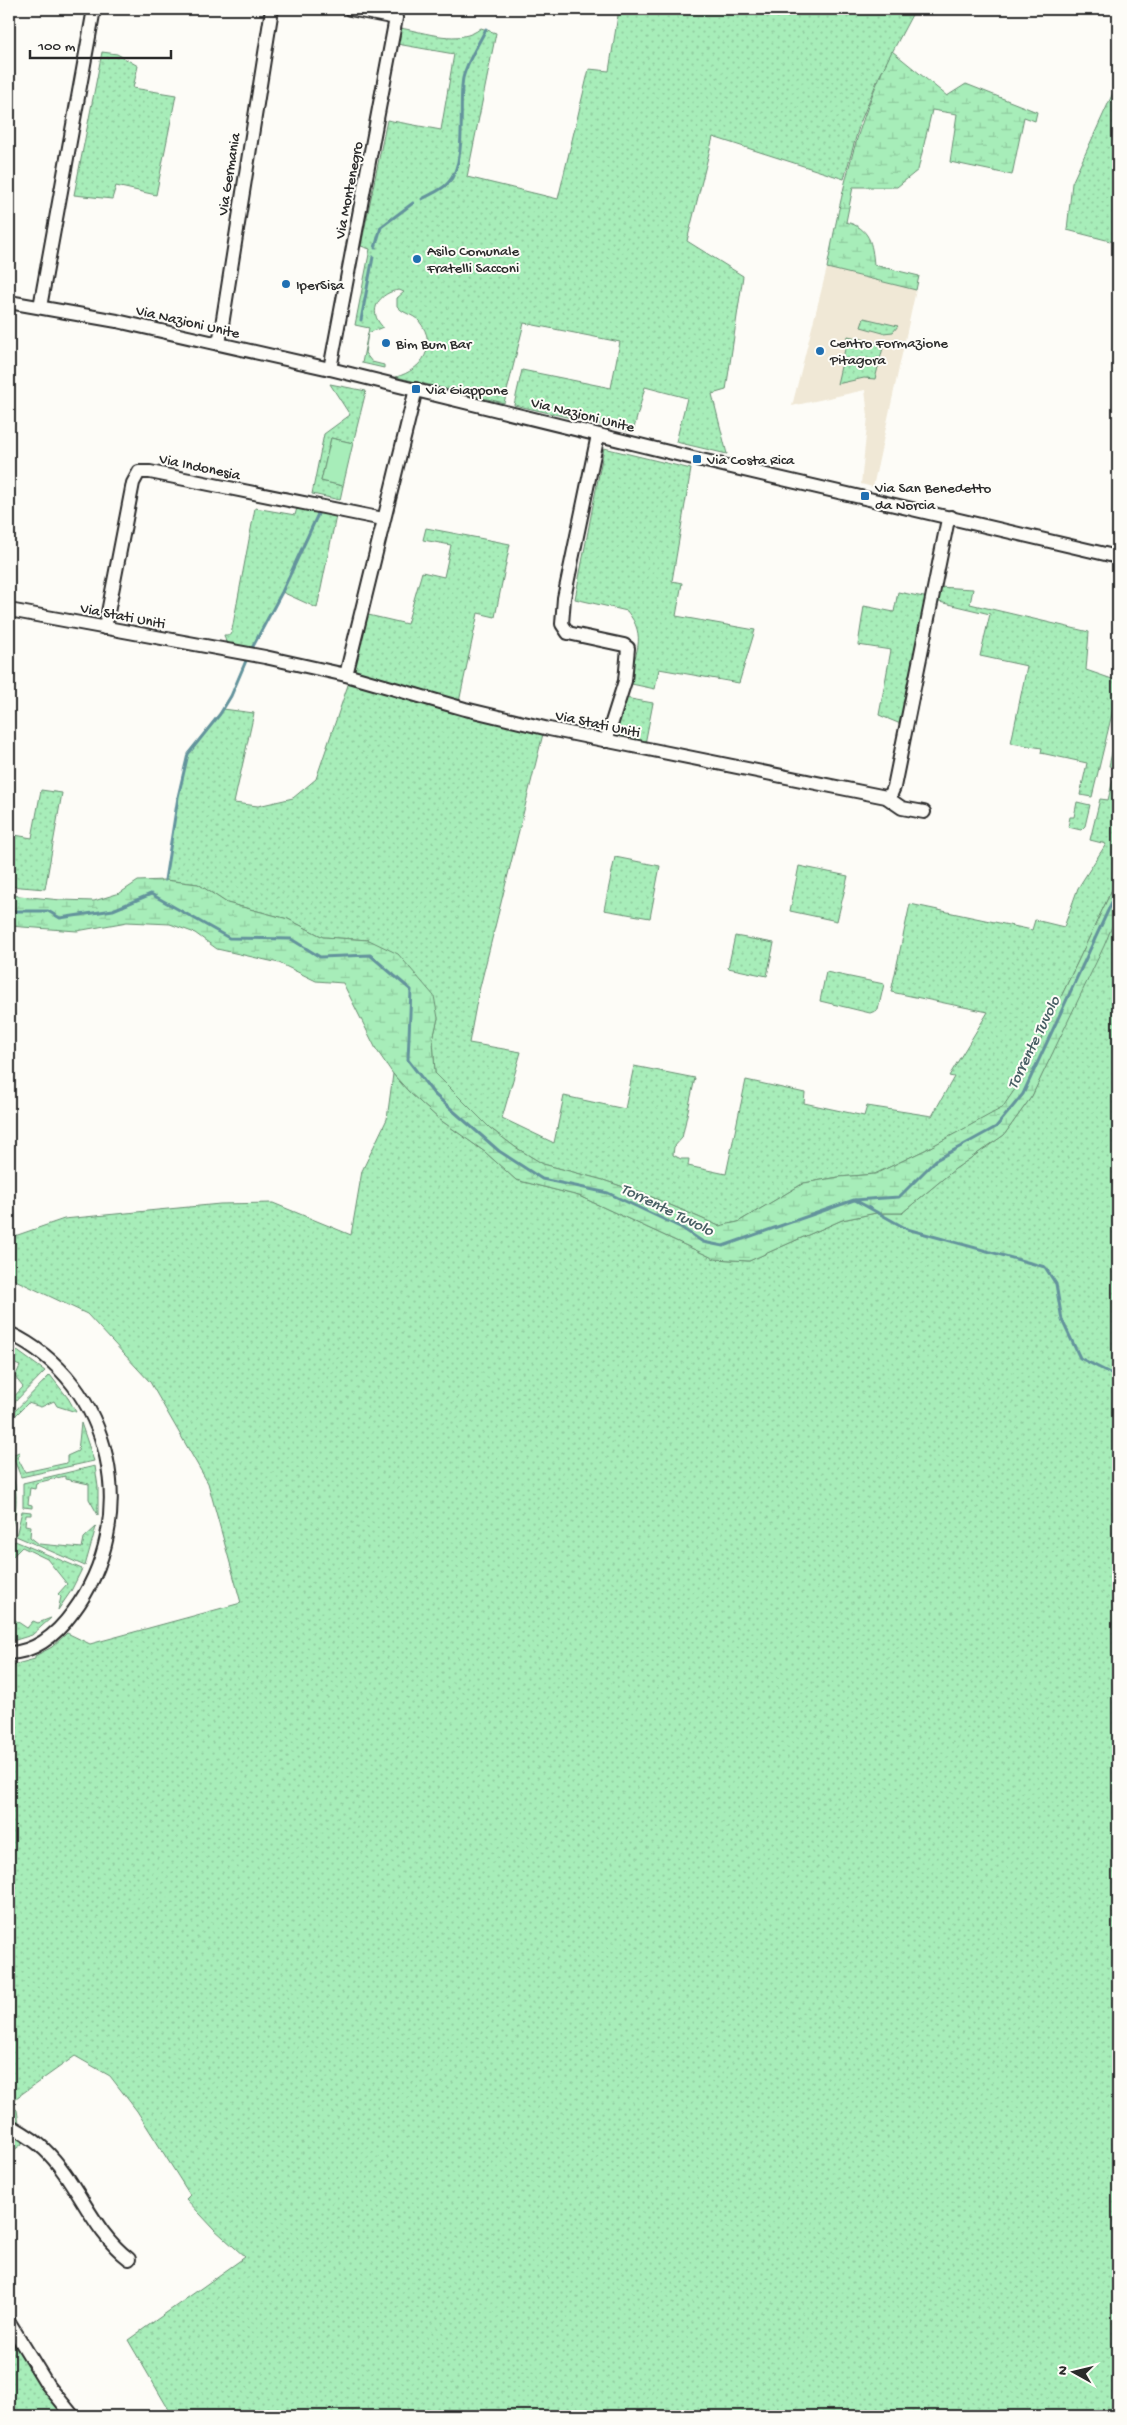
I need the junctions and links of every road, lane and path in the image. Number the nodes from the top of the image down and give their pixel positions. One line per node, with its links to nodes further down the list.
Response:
1 (94, 9): 5 (street)
2 (272, 9): 6 (street, Via Germania)
3 (350, 9): 7 (street, Via Montenegro)
4 (9, 302): 5 (street, Via Nazioni Unite)
5 (40, 307): 6 (street, Via Nazioni Unite)
6 (218, 344): 7 (street, Via Nazioni Unite)
7 (330, 368): 8 (street, Via Nazioni Unite)
8 (416, 389): 9 (street, Via Nazioni Unite); 11 (street)
9 (598, 435): 10 (street, Via Nazioni Unite); 16 (street)
10 (951, 517): 12 (street, Via Nazioni Unite); 17 (street)
11 (383, 519): 14 (street, Via Indonesia); 15 (street)
12 (1118, 557)
13 (9, 610): 14 (street, Via Stati Uniti)
14 (105, 628): 15 (street, Via Stati Uniti)
15 (346, 675): 16 (street, Via Stati Uniti)
16 (606, 741): 17 (street, Via Stati Uniti)
17 (890, 792): 18 (street, Via Stati Uniti)
18 (924, 812)
19 (9, 1333): 20 (street)
20 (9, 1653)
21 (9, 2125): 22 (street)
22 (129, 2259)
23 (9, 2322): 24 (street)
24 (73, 2416)

